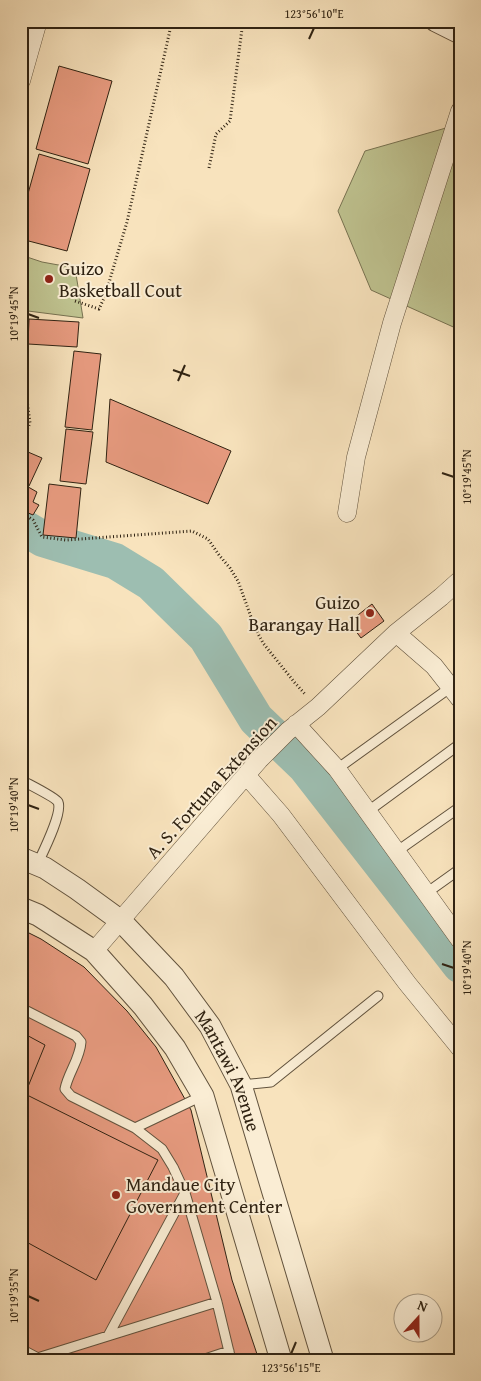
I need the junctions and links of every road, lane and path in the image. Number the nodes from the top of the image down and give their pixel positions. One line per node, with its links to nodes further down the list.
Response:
1 (38, 21): 6 (street)
2 (172, 21): 9 (path)
3 (244, 21): 8 (path)
4 (436, 21): 5 (street)
5 (460, 33)
6 (21, 81)
7 (460, 111): 13 (street)
8 (209, 168)
9 (75, 301)
10 (21, 307): 11 (path)
11 (21, 435)
12 (21, 512): 17 (path)
13 (347, 512)
14 (460, 580): 15 (street, A. S. Fortuna Extension)
15 (396, 632): 16 (street); 17 (street, A. S. Fortuna Extension)
16 (455, 693): 20 (lane)
17 (318, 707): 18 (street, A. S. Fortuna Extension)
18 (292, 727): 20 (street); 21 (street, A. S. Fortuna Extension)
19 (460, 744): 24 (lane)
20 (337, 770): 24 (street)
21 (246, 775): 30 (street, A. S. Fortuna Extension); 35 (street)
22 (21, 780): 26 (lane)
23 (460, 807): 25 (lane)
24 (367, 812): 25 (street)
25 (396, 852): 28 (street)
26 (29, 861): 30 (street, Mantawi Avenue)
27 (460, 869): 28 (lane)
28 (425, 894): 31 (street)
29 (21, 908): 32 (street, Mantawi Avenue)
30 (121, 921): 32 (street, A. S. Fortuna Extension); 36 (street, Mantawi Avenue)
31 (459, 936)
32 (94, 951): 37 (street, Mantawi Avenue)
33 (378, 996): 36 (lane)
34 (21, 1008): 38 (lane)
35 (460, 1048)
36 (241, 1086): 47 (street, Mantawi Avenue)
37 (203, 1096): 38 (lane); 46 (street, Mantawi Avenue)
38 (135, 1128): 39 (lane)
39 (185, 1193): 40 (lane); 41 (lane)
40 (217, 1302): 41 (lane); 43 (lane)
41 (108, 1336): 44 (lane)
42 (21, 1349): 44 (lane)
43 (230, 1355): 45 (lane)
44 (36, 1359)
45 (202, 1360)
46 (281, 1360)
47 (323, 1360)

